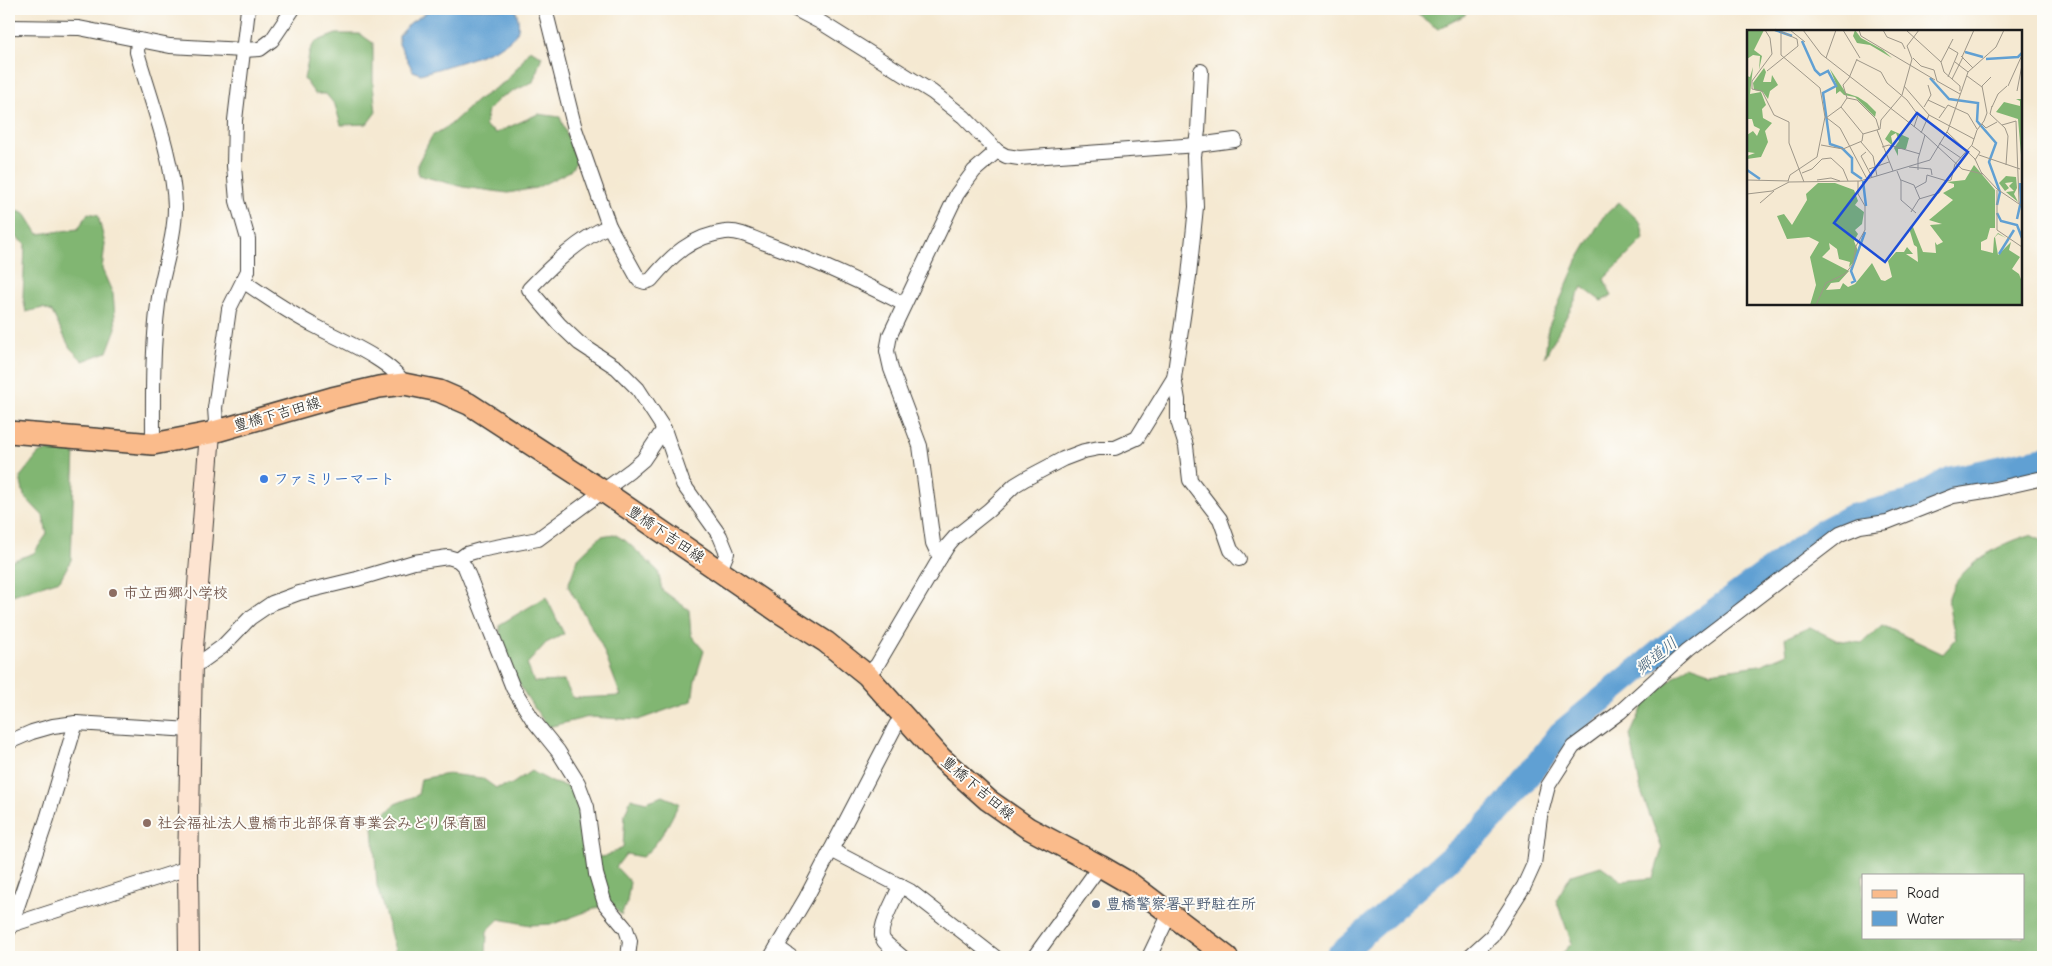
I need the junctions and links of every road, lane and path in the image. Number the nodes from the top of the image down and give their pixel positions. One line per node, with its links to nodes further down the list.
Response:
1 (248, 9): 7 (street)
2 (293, 9): 7 (street)
3 (545, 9): 12 (street)
4 (795, 9): 11 (street)
5 (9, 27): 6 (street)
6 (138, 40): 7 (street); 20 (street)
7 (243, 50): 13 (street)
8 (1200, 71): 10 (street)
9 (1236, 140): 10 (street)
10 (1196, 145): 11 (street); 15 (street)
11 (997, 151): 14 (street)
12 (609, 226): 14 (street); 17 (street)
13 (243, 281): 16 (street); 19 (street)
14 (904, 304): 23 (street)
15 (1174, 378): 23 (street); 24 (street)
16 (404, 384): 19 (main road, 豊橋下吉田線); 22 (main road, 豊橋下吉田線)
17 (664, 429): 22 (street); 26 (street)
18 (9, 432): 20 (main road, 豊橋下吉田線)
19 (210, 433): 20 (main road, 豊橋下吉田線); 27 (street)
20 (153, 444)
21 (2043, 478): 48 (street)
22 (603, 491): 25 (street); 26 (main road, 豊橋下吉田線)
23 (940, 558): 28 (street)
24 (1239, 559)
25 (458, 560): 27 (street); 41 (street)
26 (720, 570): 28 (main road, 豊橋下吉田線)
27 (192, 661): 31 (street)
28 (867, 675): 29 (main road, 豊橋下吉田線)
29 (905, 717): 33 (street); 34 (main road, 豊橋下吉田線)
30 (76, 723): 31 (street); 32 (street); 38 (street)
31 (191, 730): 35 (street)
32 (9, 742)
33 (831, 850): 36 (street); 39 (street)
34 (1100, 866): 37 (main road, 豊橋下吉田線); 45 (street)
35 (188, 870): 38 (street); 40 (street)
36 (900, 885): 43 (street); 44 (street)
37 (1170, 913): 46 (street); 47 (main road, 豊橋下吉田線)
38 (10, 928)
39 (774, 952): 42 (street)
40 (189, 957)
41 (628, 957)
42 (790, 957)
43 (902, 957)
44 (994, 957)
45 (1034, 957)
46 (1149, 957)
47 (1227, 957)
48 (1470, 957)

